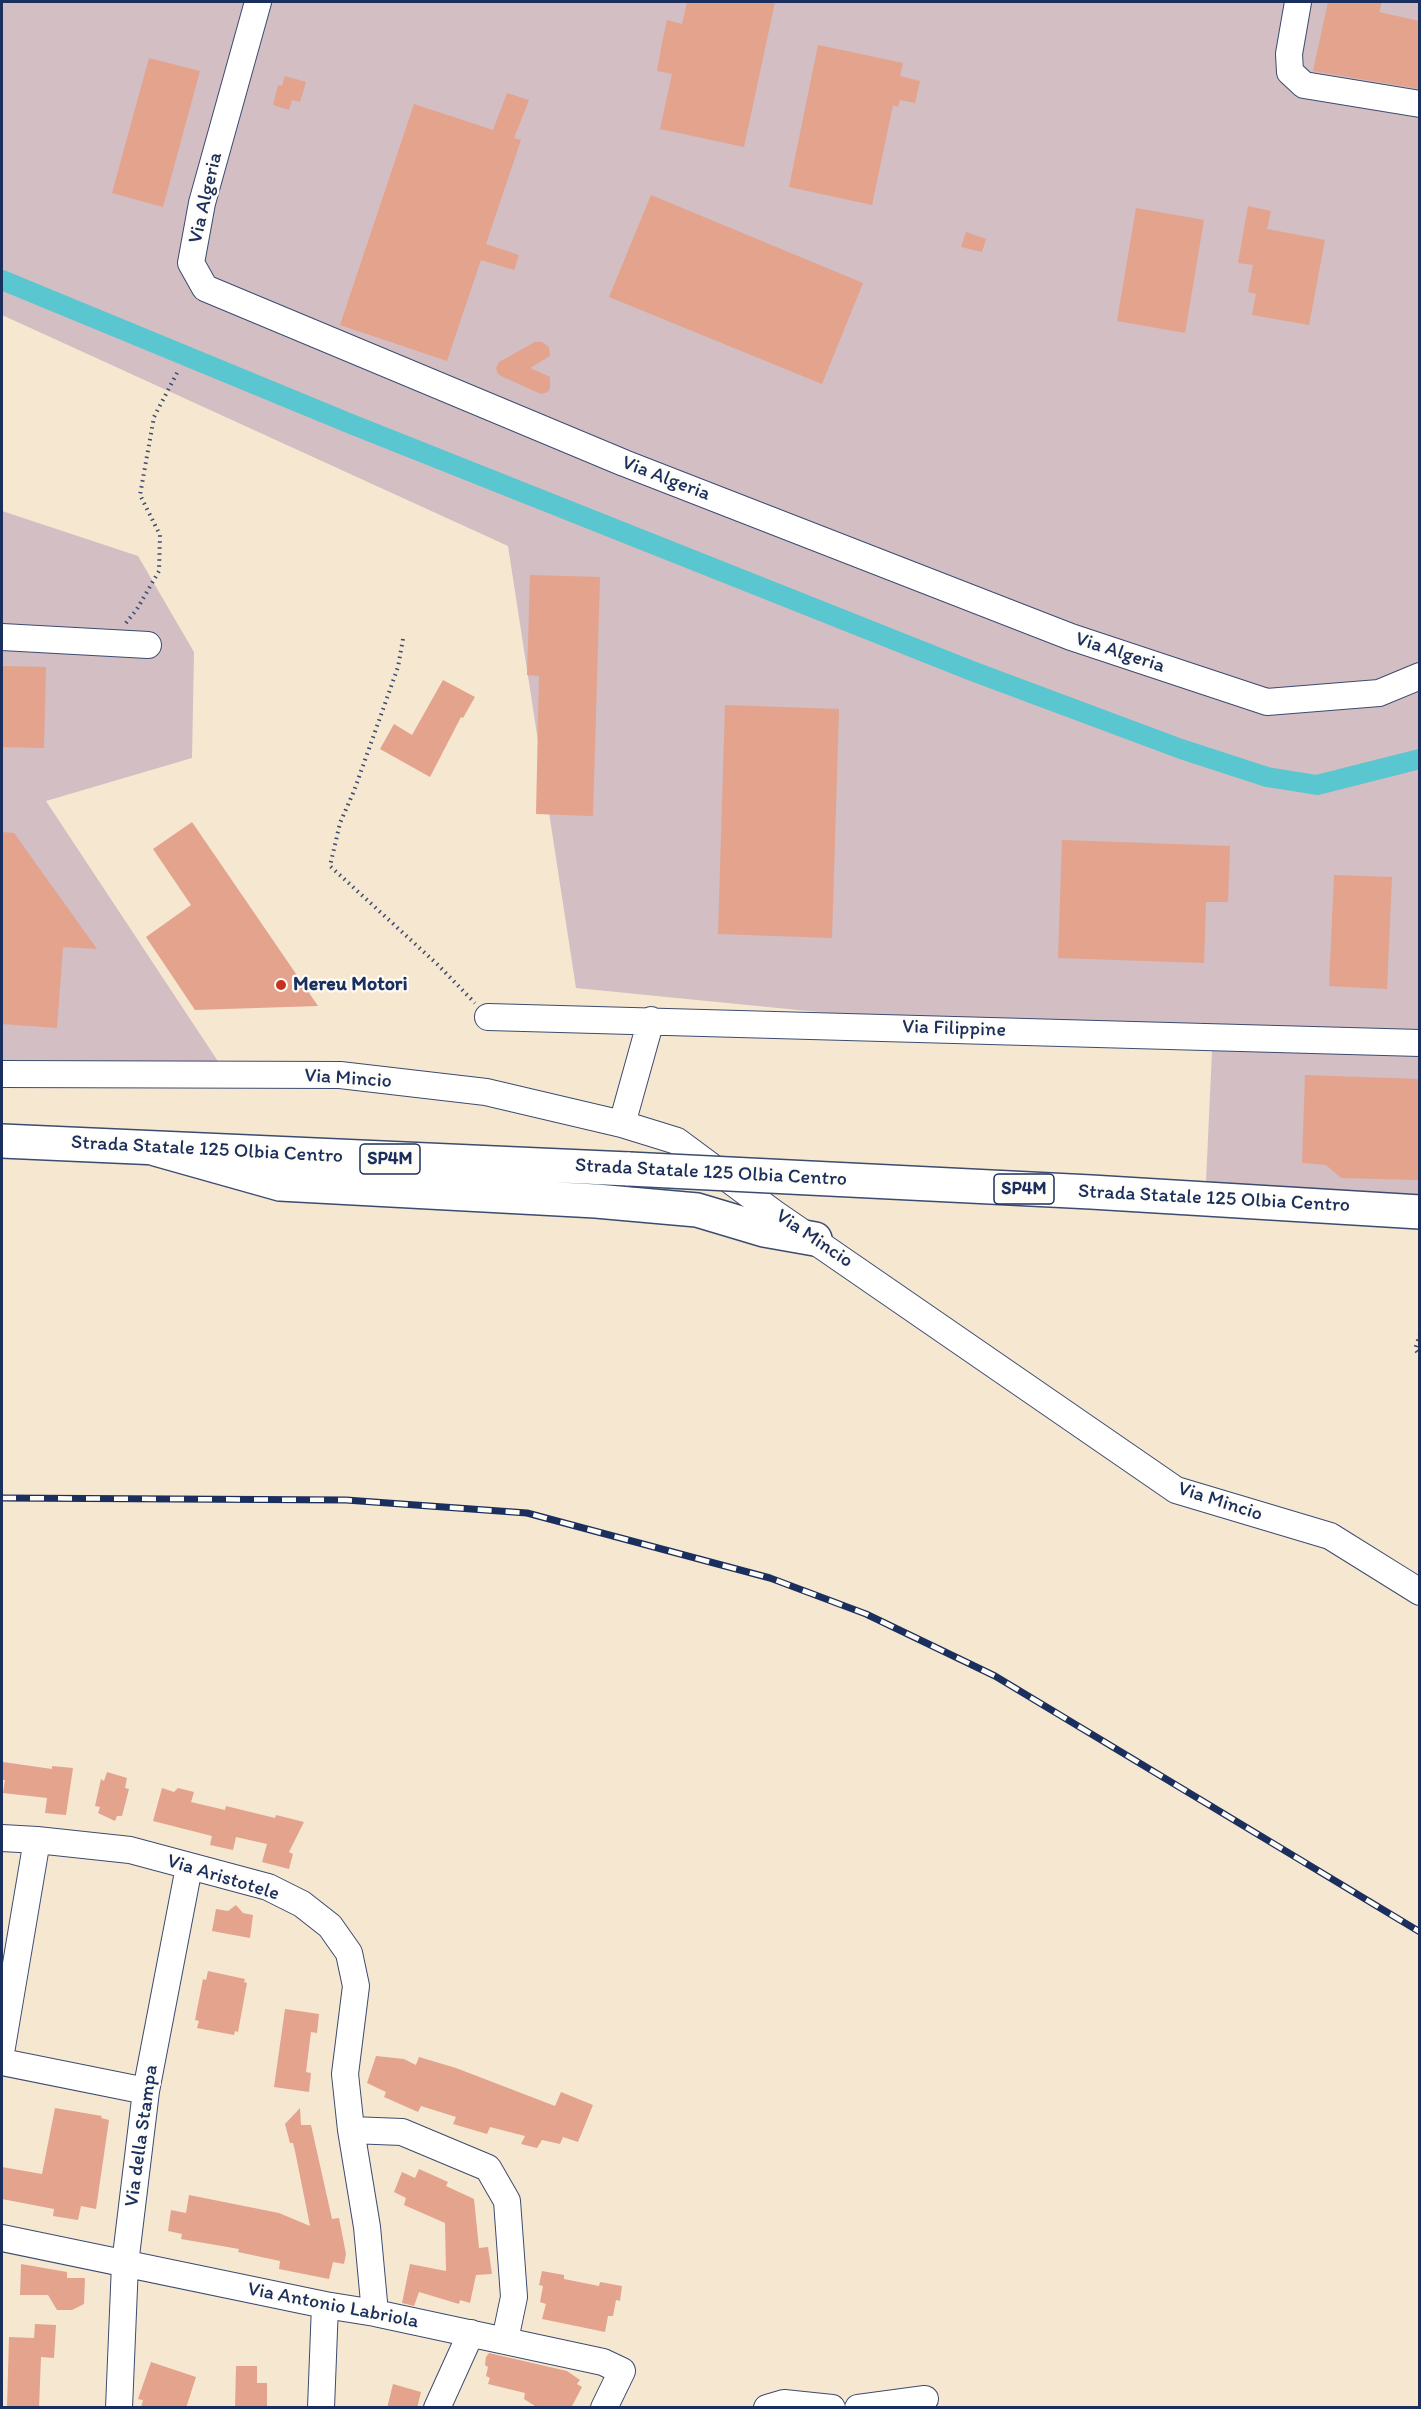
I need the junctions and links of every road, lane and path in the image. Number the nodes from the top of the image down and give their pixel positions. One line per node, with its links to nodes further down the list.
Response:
1 (258, 2): 9 (street, Via Algeria)
2 (1298, 2): 3 (street)
3 (1419, 104)
4 (178, 370): 7 (path)
5 (2, 637): 7 (street)
6 (403, 639): 10 (path)
7 (110, 643): 8 (street)
8 (148, 645)
9 (1419, 676)
10 (488, 1017): 11 (street, Via Filippine)
11 (651, 1020): 12 (street, Via Filippine); 14 (street)
12 (1419, 1043)
13 (2, 1074): 14 (street, Via Mincio)
14 (622, 1124): 18 (street, Via Mincio)
15 (2, 1141): 16 (main road, Strada Statale 125 Olbia Centro / SP4M)
16 (152, 1148): 17 (main road, Strada Statale 125 Olbia Centro / SP4M, bridge); 18 (main road)
17 (1419, 1212)
18 (815, 1239): 21 (street, Via Mincio)
19 (1419, 1334): 20 (path)
20 (1419, 1356)
21 (1419, 1592)
22 (2, 1838): 23 (street, Via Aristotele)
23 (37, 1840): 24 (street, Via Aristotele); 25 (street)
24 (189, 1867): 27 (street, Via della Stampa); 28 (street, Via Aristotele)
25 (2, 2047)
26 (2, 2062): 27 (street)
27 (146, 2091): 30 (street, Via della Stampa)
28 (351, 2130): 32 (street, Via Aristotele); 34 (street)
29 (2, 2238): 30 (street, Via Antonio Labriola)
30 (125, 2264): 31 (street, Via Antonio Labriola); 36 (street, Via della Stampa)
31 (325, 2305): 32 (street, Via Antonio Labriola); 37 (street)
32 (375, 2313): 33 (street, Via Antonio Labriola)
33 (471, 2333): 34 (street, Via Antonio Labriola); 38 (street)
34 (505, 2340): 39 (street, Via Antonio Labriola)
35 (923, 2404): 42 (street)
36 (119, 2408)
37 (321, 2408)
38 (437, 2408)
39 (604, 2408)
40 (767, 2408): 41 (street)
41 (832, 2408)
42 (858, 2408)

